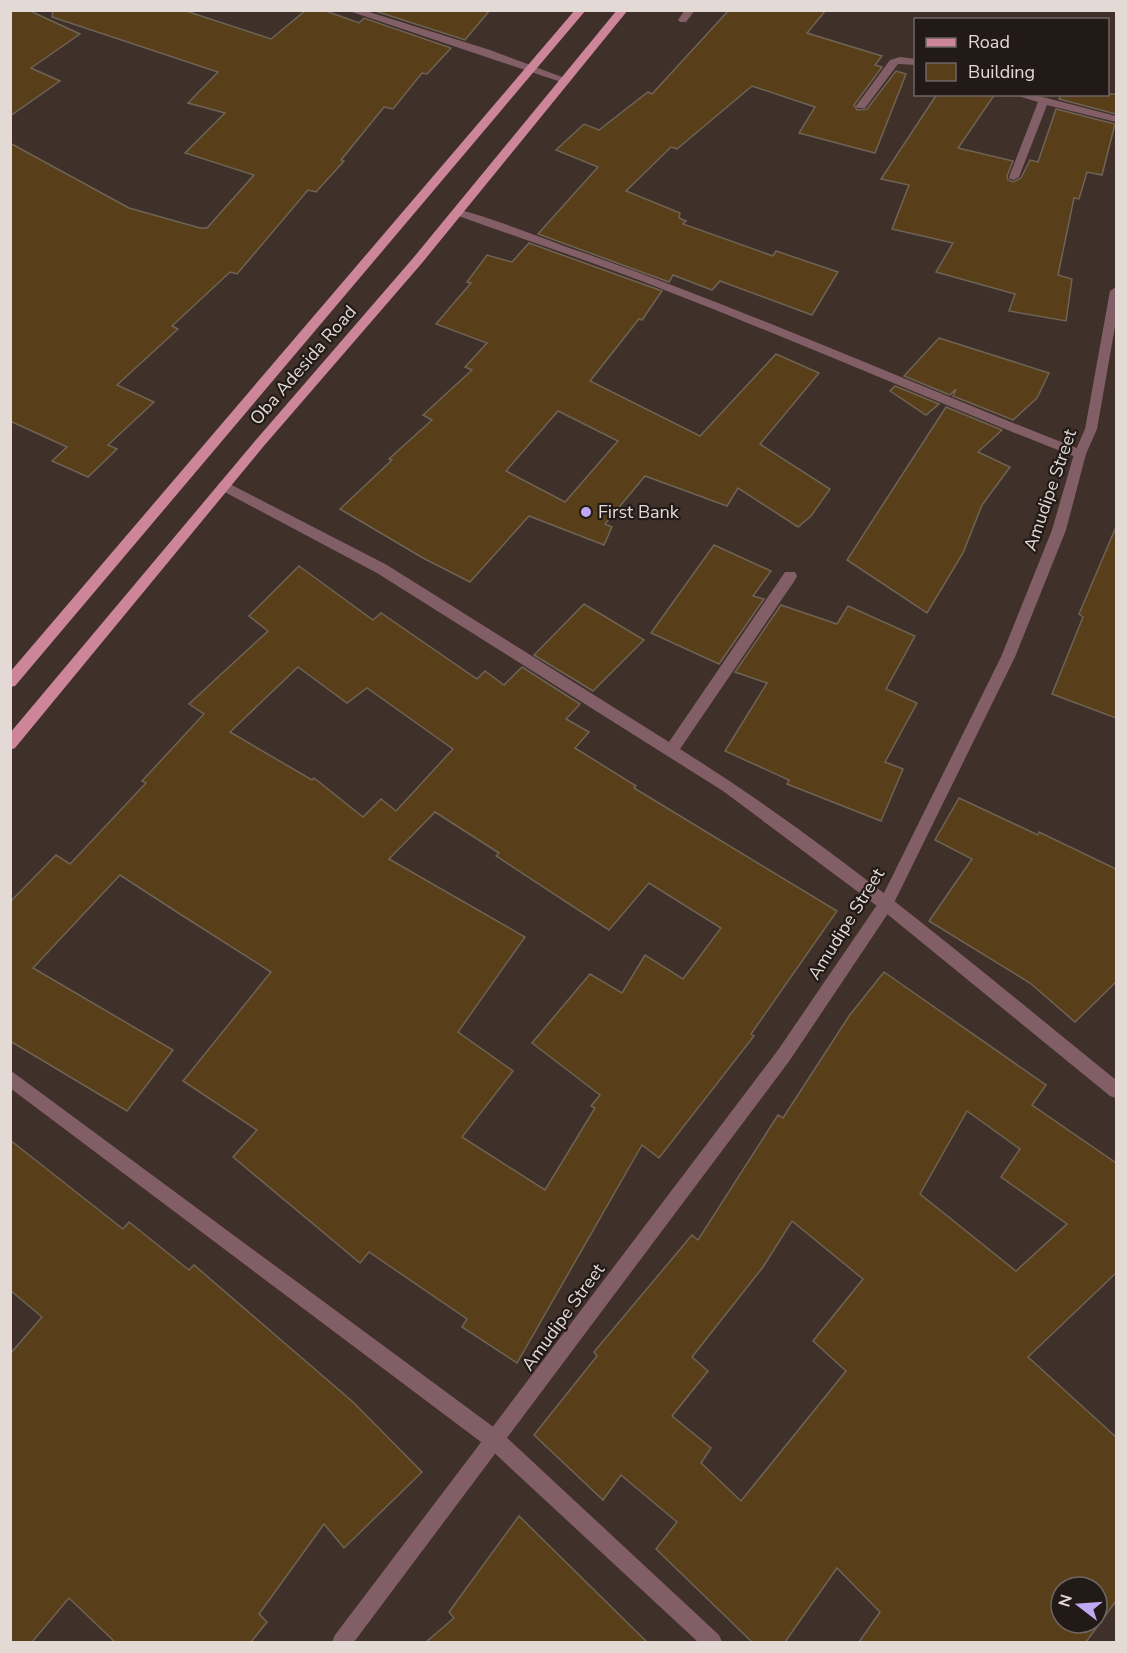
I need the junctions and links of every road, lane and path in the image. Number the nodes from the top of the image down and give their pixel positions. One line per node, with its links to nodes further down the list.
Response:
1 (351, 10): 7 (street)
2 (581, 10): 7 (main road, Oba Adesida Road)
3 (623, 10): 8 (main road, Oba Adesida Road)
4 (690, 10): 5 (street)
5 (683, 20)
6 (914, 62): 11 (street)
7 (532, 68): 8 (street); 19 (main road, Oba Adesida Road)
8 (565, 80): 14 (main road, Oba Adesida Road)
9 (1023, 96): 10 (street)
10 (1042, 102): 12 (street); 13 (street)
11 (861, 106)
12 (1116, 119)
13 (1014, 177)
14 (457, 212): 16 (street); 17 (main road, Oba Adesida Road)
15 (1116, 291): 16 (street, Amudipe Street)
16 (1080, 454): 22 (street, Amudipe Street)
17 (224, 486): 20 (main road, Oba Adesida Road); 21 (street)
18 (790, 576): 21 (street)
19 (11, 680)
20 (10, 744)
21 (671, 751): 22 (street)
22 (886, 904): 24 (street); 25 (street, Amudipe Street)
23 (10, 1078): 25 (street)
24 (1116, 1090)
25 (496, 1441): 26 (street, Amudipe Street); 27 (street)
26 (342, 1642)
27 (712, 1642)

